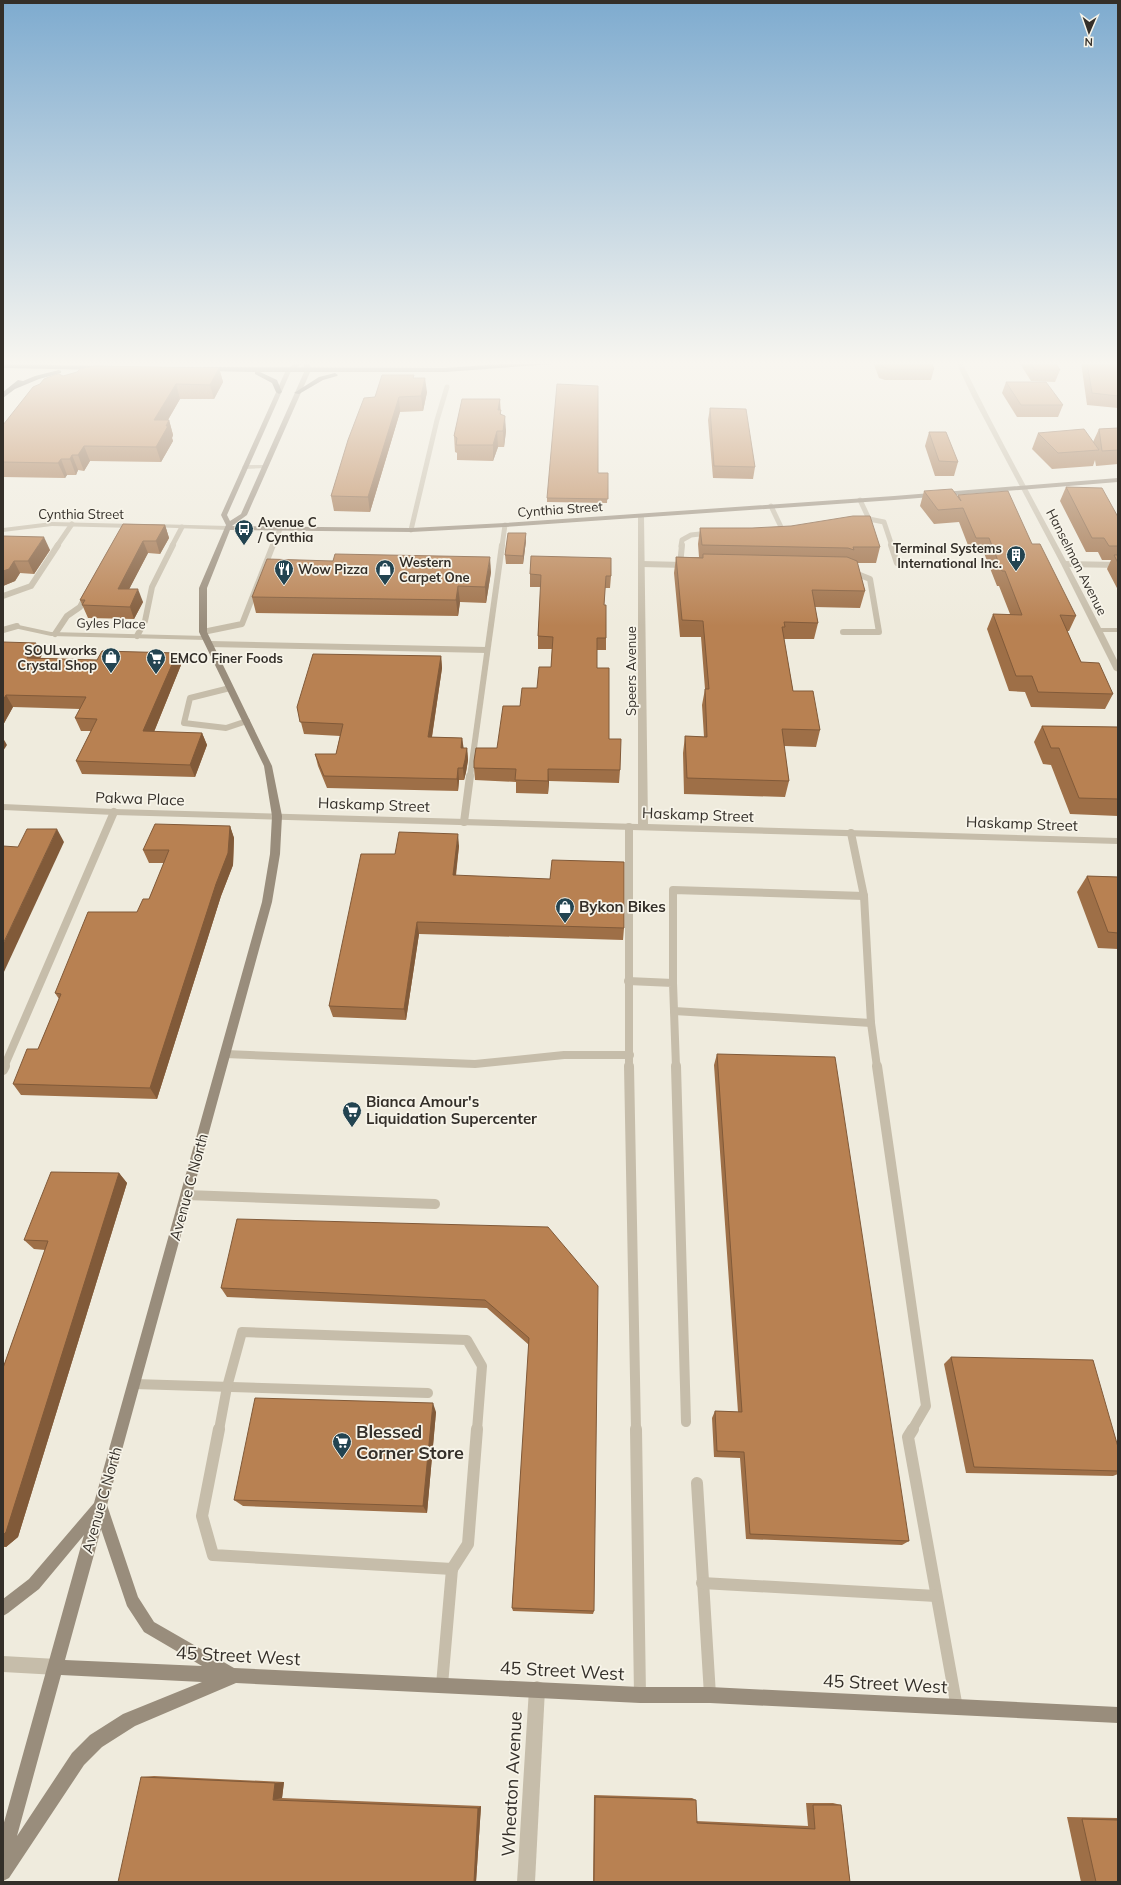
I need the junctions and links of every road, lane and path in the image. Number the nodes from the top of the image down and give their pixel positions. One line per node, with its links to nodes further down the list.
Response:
1 (253, 450): 5 (main road, Avenue C North)
2 (272, 450): 6 (main road)
3 (430, 450): 24 (lane)
4 (1004, 450): 8 (street, Hanselman Avenue)
5 (245, 467): 6 (street); 19 (main road, Avenue C North)
6 (264, 467): 19 (main road)
7 (1118, 480): 8 (main road, Cynthia Street)
8 (1024, 487): 9 (main road, Cynthia Street); 29 (street, Hanselman Avenue)
9 (860, 500): 10 (main road, Cynthia Street); 12 (lane)
10 (771, 506): 11 (main road, Cynthia Street); 21 (lane)
11 (641, 516): 15 (main road, Cynthia Street); 28 (street, Speers Avenue)
12 (869, 519): 13 (lane); 27 (lane)
13 (855, 520)
14 (72, 524): 16 (street, Cynthia Street); 23 (street, Cynthia Street); 35 (lane)
15 (505, 525): 24 (main road, Cynthia Street); 44 (lane)
16 (125, 526): 18 (street, Cynthia Street); 25 (lane)
17 (788, 526): 21 (lane)
18 (182, 527): 19 (street, Cynthia Street); 42 (lane)
19 (228, 527): 22 (main road, Cynthia Street); 43 (main road, Avenue C North)
20 (774, 527): 21 (lane)
21 (781, 527)
22 (280, 528): 24 (main road, Cynthia Street); 43 (lane)
23 (3, 530)
24 (411, 530)
25 (122, 532)
26 (713, 533): 30 (lane)
27 (897, 563)
28 (642, 564): 30 (lane); 53 (street, Speers Avenue)
29 (1065, 564): 32 (lane); 38 (street, Hanselman Avenue)
30 (680, 565): 31 (lane)
31 (696, 565)
32 (1118, 565)
33 (844, 569): 40 (lane)
34 (88, 593): 41 (lane)
35 (3, 596)
36 (17, 626): 37 (lane); 41 (street, Gyles Place)
37 (3, 630)
38 (1098, 630): 39 (street); 45 (street, Hanselman Avenue)
39 (1118, 630)
40 (843, 632)
41 (55, 634): 42 (street, Gyles Place)
42 (137, 636): 43 (street, Gyles Place)
43 (206, 638): 44 (lane); 46 (main road, Avenue C North)
44 (488, 650): 51 (lane)
45 (1118, 670)
46 (230, 688): 47 (main road, Avenue C North); 47 (lane)
47 (247, 721): 50 (main road, Avenue C North)
48 (3, 807): 49 (street, Pakwa Place)
49 (114, 812): 50 (street, Pakwa Place); 63 (lane)
50 (277, 816): 51 (street, Haskamp Street); 61 (main road, Avenue C North)
51 (464, 822): 52 (street, Haskamp Street)
52 (629, 827): 53 (street, Haskamp Street); 57 (lane)
53 (643, 827): 54 (street, Haskamp Street)
54 (851, 833): 55 (street, Haskamp Street); 56 (lane)
55 (1118, 841)
56 (864, 896): 58 (lane); 60 (lane)
57 (628, 981): 58 (lane); 62 (lane)
58 (673, 983): 59 (lane)
59 (674, 1011): 60 (lane); 69 (lane)
60 (871, 1023): 74 (lane)
61 (225, 1054): 62 (lane); 64 (main road, Avenue C North)
62 (630, 1055): 81 (lane)
63 (3, 1070)
64 (186, 1195): 65 (lane); 66 (main road, Avenue C North)
65 (435, 1204)
66 (134, 1384): 67 (lane); 71 (main road, Avenue C North)
67 (227, 1387): 68 (lane); 72 (lane); 72 (lane)
68 (428, 1393)
69 (686, 1422)
70 (697, 1482): 73 (lane)
71 (100, 1505): 75 (main road); 77 (main road, Avenue C North); 78 (main road)
72 (452, 1569): 79 (lane)
73 (702, 1583): 74 (lane); 82 (lane)
74 (936, 1596): 83 (lane)
75 (3, 1608)
76 (3, 1664): 77 (street, 45 Street West)
77 (57, 1667): 78 (main road, 45 Street West); 85 (main road, Avenue C North)
78 (234, 1676): 79 (main road, 45 Street West); 86 (main road)
79 (442, 1685): 80 (main road, 45 Street West)
80 (537, 1689): 81 (main road, 45 Street West); 87 (street, Wheaton Avenue)
81 (640, 1695): 82 (main road, 45 Street West)
82 (710, 1695): 83 (main road, 45 Street West)
83 (957, 1708): 84 (main road, 45 Street West)
84 (1118, 1715)
85 (3, 1856)
86 (3, 1872)
87 (526, 1882)

